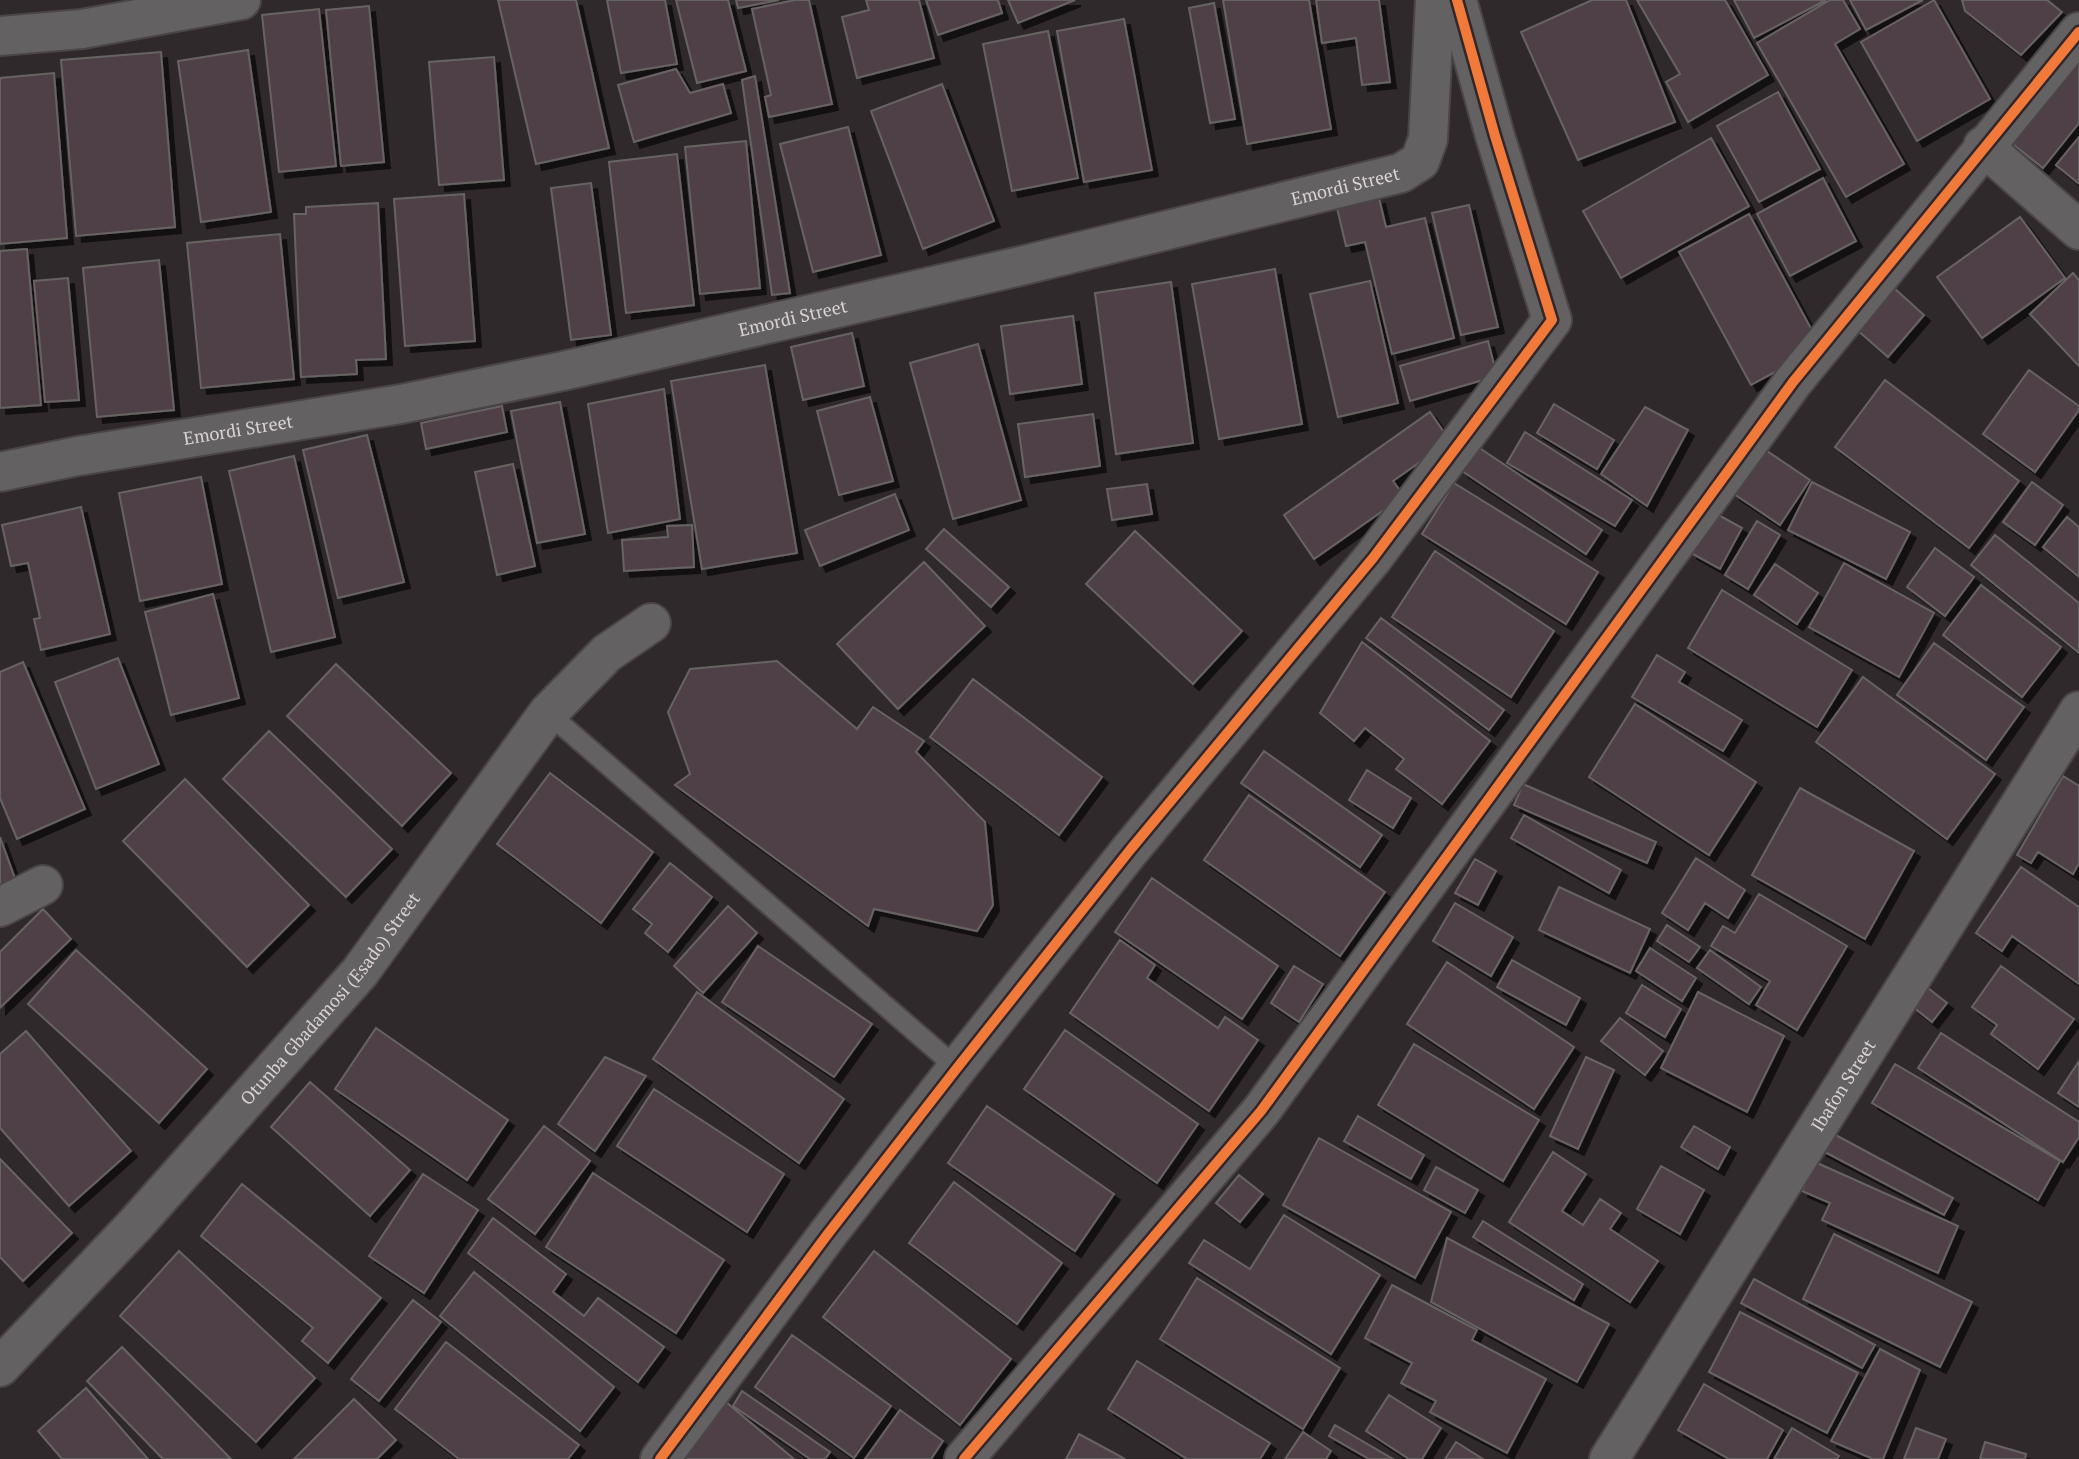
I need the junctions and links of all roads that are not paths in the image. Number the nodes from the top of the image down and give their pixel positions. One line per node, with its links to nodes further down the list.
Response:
1 (241, 0): 5 (street)
2 (1435, 0): 8 (street, Emordi Street)
3 (1457, 0): 14 (street)
4 (2079, 32): 6 (street)
5 (0, 36)
6 (1983, 146): 7 (street); 17 (street)
7 (2079, 230)
8 (0, 472)
9 (651, 624): 11 (street, Otunba Gbadamosi (Esado) Street)
10 (2079, 711): 18 (street, Ibafon Street)
11 (548, 713): 14 (lane); 15 (street, Otunba Gbadamosi (Esado) Street)
12 (43, 885): 13 (street)
13 (0, 907)
14 (957, 1068): 16 (street)
15 (0, 1367)
16 (660, 1459)
17 (964, 1459)
18 (1609, 1459)

